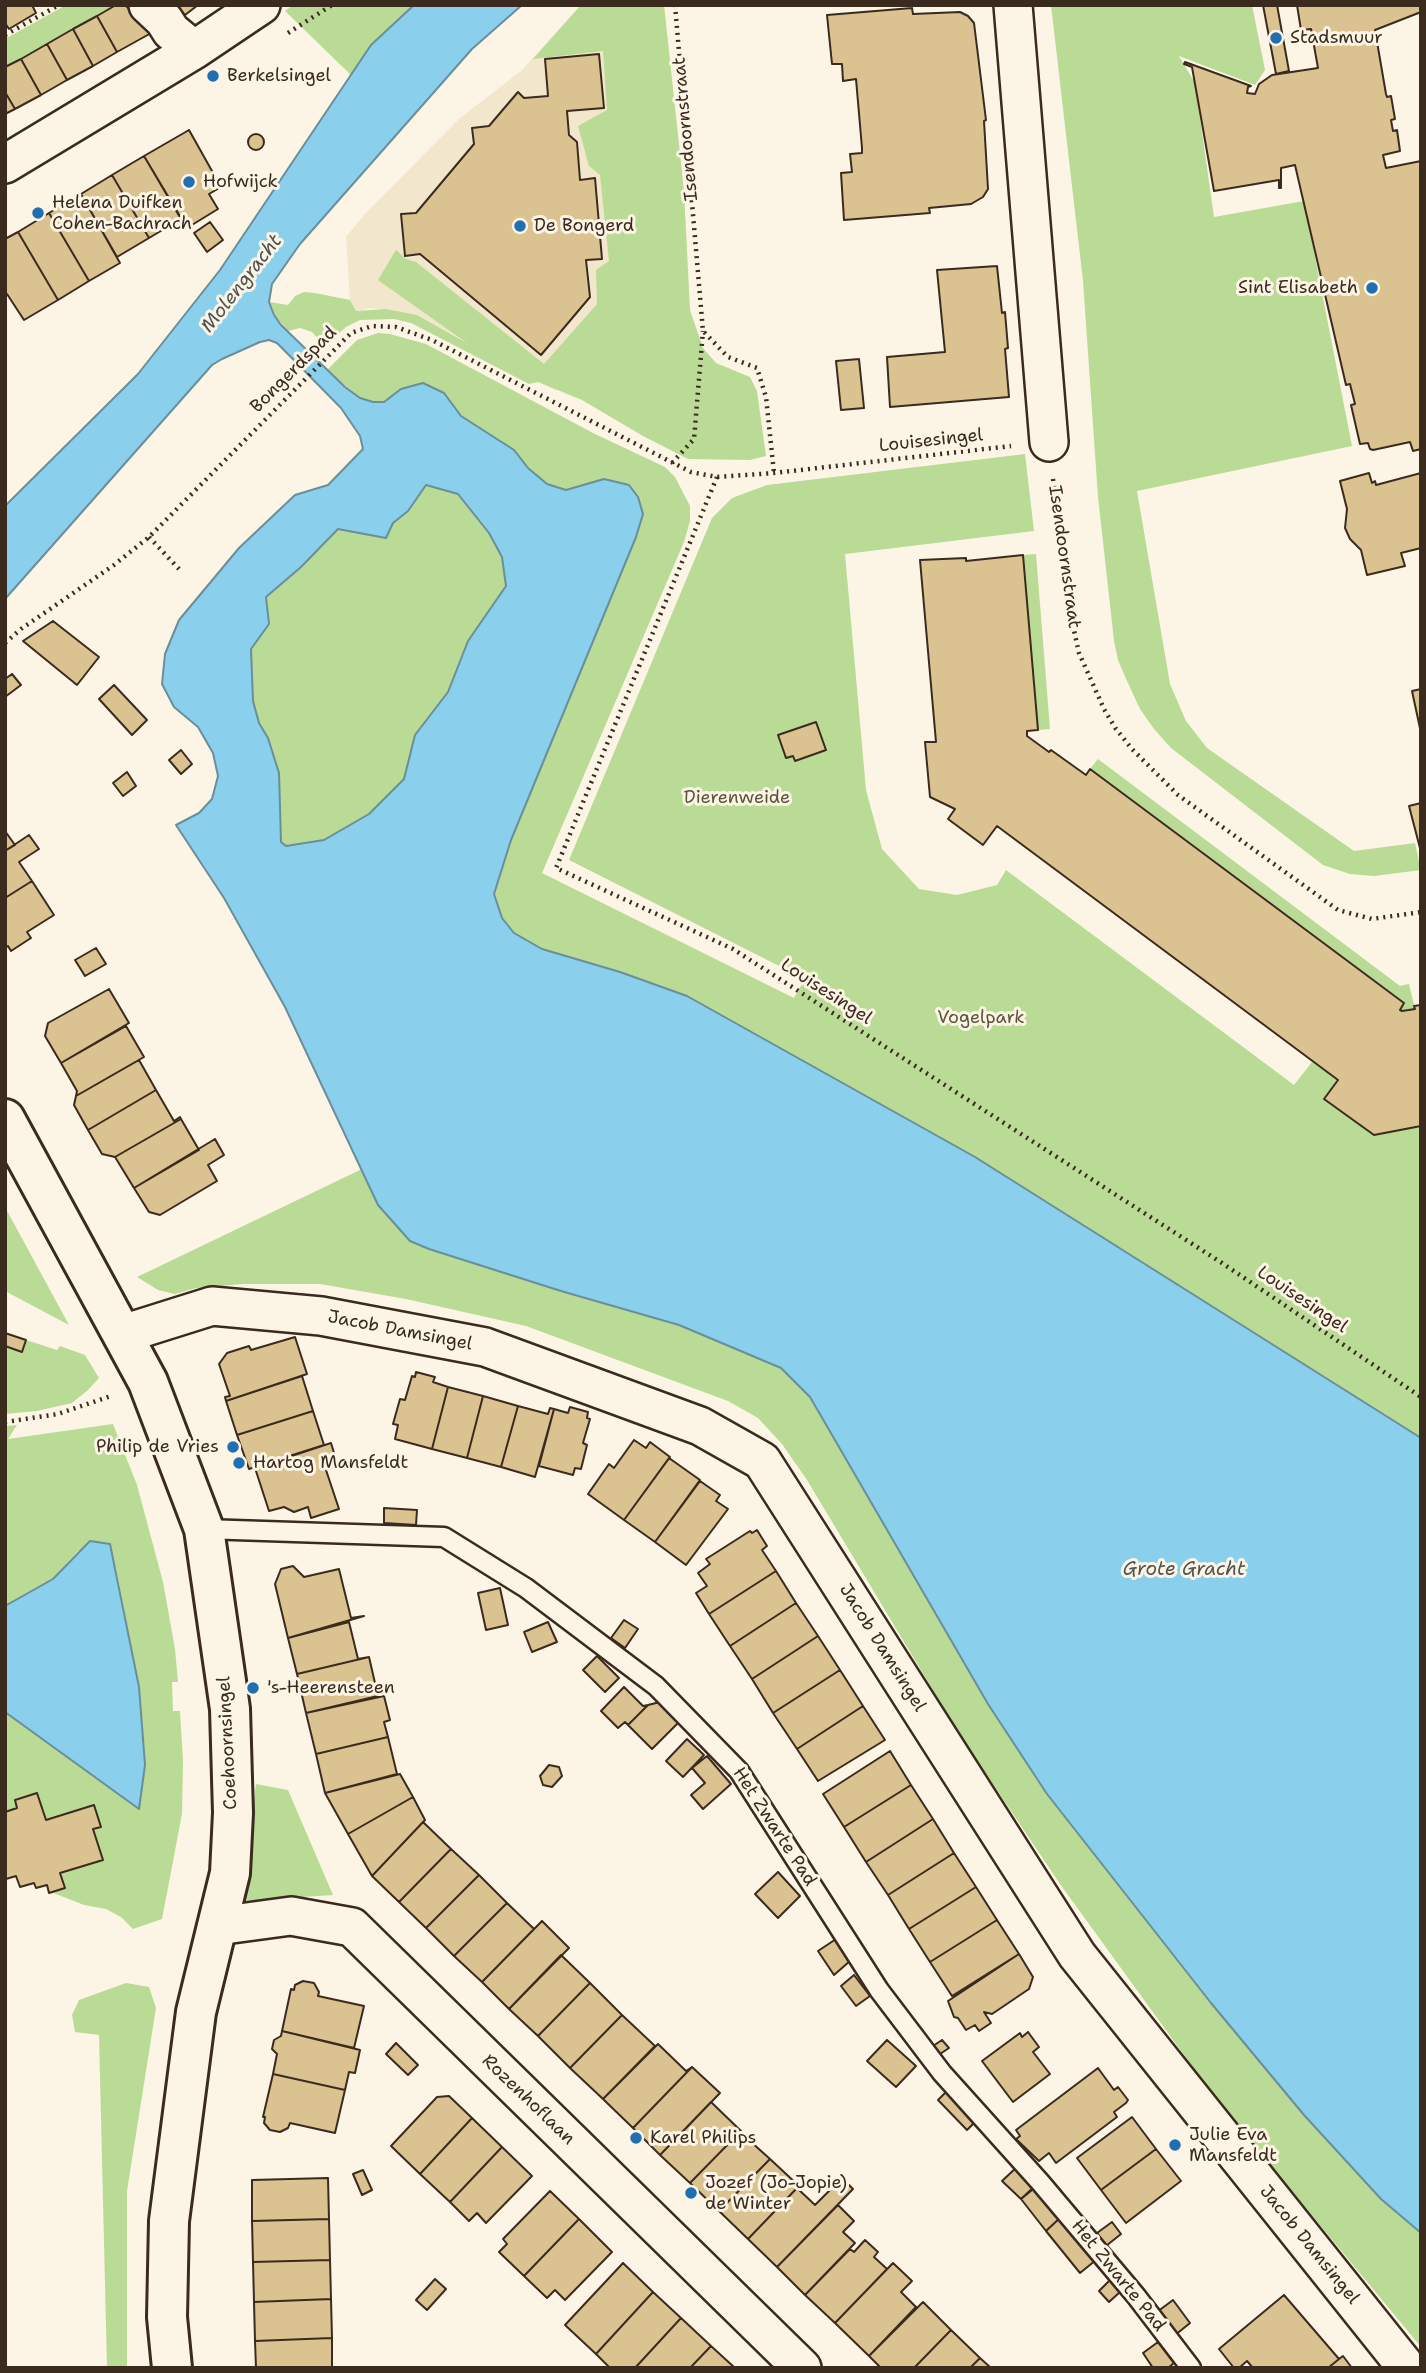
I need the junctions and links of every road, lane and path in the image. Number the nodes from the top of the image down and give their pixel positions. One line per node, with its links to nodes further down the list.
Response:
1 (58, 5): 6 (path)
2 (148, 5): 7 (street)
3 (261, 5): 7 (street)
4 (675, 5): 9 (path, Isendoornstraat)
5 (1013, 5): 10 (street)
6 (5, 35)
7 (194, 50): 8 (street)
8 (5, 164)
9 (703, 331): 11 (path, Isendoornstraat); 12 (path)
10 (1049, 442): 12 (path, Louisesingel); 17 (path, Isendoornstraat)
11 (672, 463): 13 (path, Bongerdspad); 14 (path, Bongerdspad)
12 (774, 473): 13 (path, Bongerdspad)
13 (717, 477): 21 (path, Louisesingel)
14 (149, 537): 15 (path); 16 (path, Bongerdspad)
15 (179, 569)
16 (5, 643)
17 (1421, 912)
18 (5, 1119): 19 (street, Coehoornsingel)
19 (123, 1334): 20 (street, Coehoornsingel); 28 (street, Jacob Damsingel)
20 (148, 1382): 22 (path); 23 (street, Coehoornsingel)
21 (1421, 1397)
22 (5, 1423)
23 (204, 1529): 24 (street, Coehoornsingel); 27 (lane, Het Zwarte Pad)
24 (217, 1926): 25 (street, Coehoornsingel); 26 (street, Rozenhoflaan)
25 (172, 2368)
26 (802, 2368)
27 (1191, 2368)
28 (1407, 2368)

